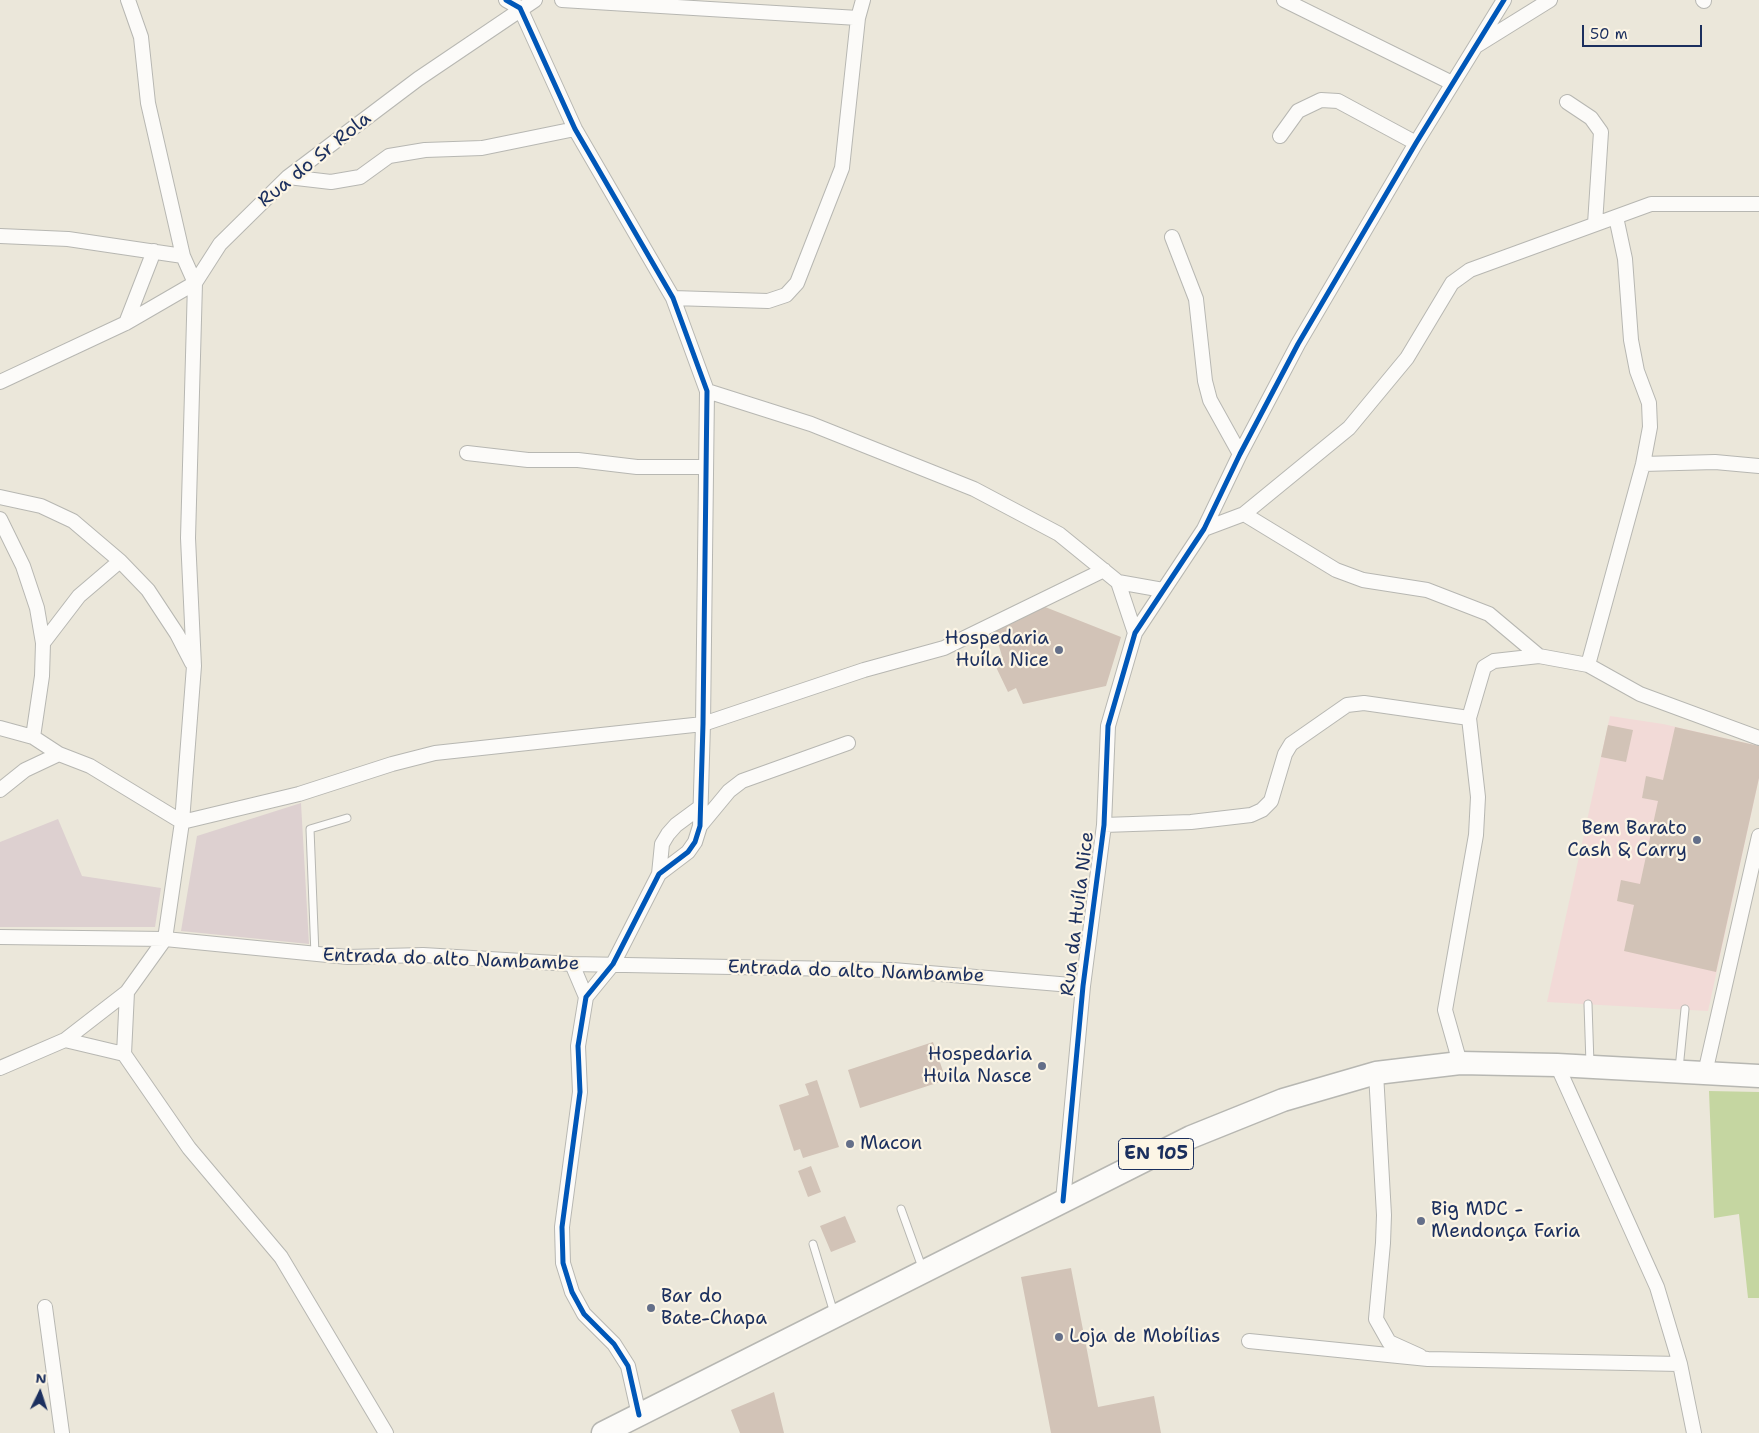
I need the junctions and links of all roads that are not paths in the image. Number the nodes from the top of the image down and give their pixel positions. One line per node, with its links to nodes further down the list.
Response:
1 (128, 0): 24 (street)
2 (506, 0): 9 (street)
3 (535, 0): 9 (street, Rua do Sr Rola)
4 (562, 0): 10 (street)
5 (863, 0): 10 (street)
6 (1284, 0): 12 (street)
7 (1504, 0): 11 (street, Rua da Huíla Nice)
8 (1550, 0): 11 (street)
9 (520, 8): 14 (street); 17 (street, Rua do Sr Rola)
10 (858, 18): 26 (street)
11 (1473, 48): 12 (street, Rua da Huíla Nice)
12 (1452, 83): 16 (street, Rua da Huíla Nice)
13 (1568, 102): 20 (street)
14 (575, 129): 17 (street); 26 (street)
15 (1280, 136): 16 (street)
16 (1416, 144): 31 (street, Rua da Huíla Nice)
17 (288, 177): 25 (street, Rua do Sr Rola)
18 (1756, 207): 19 (street)
19 (1616, 217): 20 (street); 32 (street)
20 (1595, 224): 36 (street)
21 (0, 236): 23 (street)
22 (1172, 237): 31 (street)
23 (154, 251): 24 (street); 27 (street)
24 (184, 256): 25 (street)
25 (195, 283): 27 (street, Rua do Sr Rola); 47 (street)
26 (673, 298): 29 (street)
27 (126, 323): 28 (street, Rua do Sr Rola)
28 (0, 382)
29 (707, 391): 33 (street); 40 (street)
30 (467, 454): 33 (street)
31 (1240, 454): 38 (street, Rua da Huíla Nice)
32 (1643, 464): 34 (street); 46 (street)
33 (706, 467): 49 (street)
34 (1758, 467)
35 (0, 497): 39 (street)
36 (1244, 514): 38 (street); 45 (street)
37 (0, 519): 44 (street)
38 (1204, 529): 42 (street, Rua da Huíla Nice)
39 (120, 561): 44 (street); 47 (street)
40 (1104, 570): 41 (street); 49 (street)
41 (1118, 582): 42 (street); 43 (street)
42 (1163, 590): 43 (street, Rua da Huíla Nice)
43 (1135, 633): 59 (street, Rua da Huíla Nice)
44 (43, 643): 51 (street)
45 (1538, 656): 46 (street); 48 (street)
46 (1588, 665): 52 (street)
47 (194, 666): 58 (street)
48 (1469, 718): 59 (street); 75 (street)
49 (703, 724): 56 (street); 58 (street)
50 (0, 728): 51 (street)
51 (33, 737): 54 (street)
52 (1759, 738)
53 (848, 743): 60 (street)
54 (58, 754): 55 (street); 58 (street)
55 (0, 790)
56 (699, 808): 60 (street); 62 (street)
57 (347, 818): 65 (lane)
58 (182, 822): 64 (street)
59 (1104, 824): 68 (street, Rua da Huíla Nice)
60 (700, 826): 62 (street)
61 (1759, 836): 81 (street)
62 (659, 874): 67 (street)
63 (0, 937): 64 (street, Entrada do alto Nambambe)
64 (165, 939): 65 (street, Entrada do alto Nambambe); 69 (street)
65 (315, 955): 66 (street, Entrada do alto Nambambe)
66 (572, 964): 67 (street, Entrada do alto Nambambe); 70 (street)
67 (613, 964): 68 (street, Entrada do alto Nambambe); 70 (street)
68 (1083, 986): 83 (street, Rua da Huíla Nice)
69 (127, 992): 73 (street); 74 (street)
70 (586, 997): 92 (street)
71 (1588, 1004): 77 (lane)
72 (1685, 1009): 79 (lane)
73 (65, 1040): 74 (street); 78 (street)
74 (124, 1054): 94 (street)
75 (1460, 1062): 76 (main road, EN 105); 80 (main road, EN 105)
76 (1557, 1065): 77 (main road, EN 105); 91 (street)
77 (1590, 1066): 79 (main road, EN 105)
78 (0, 1068)
79 (1679, 1072): 81 (main road, EN 105)
80 (1376, 1073): 83 (main road, EN 105); 90 (street)
81 (1704, 1073): 82 (main road, EN 105)
82 (1759, 1076)
83 (1063, 1201): 86 (main road, EN 105)
84 (901, 1209): 86 (lane)
85 (813, 1244): 88 (lane)
86 (924, 1271): 88 (main road, EN 105)
87 (45, 1307): 93 (street)
88 (835, 1316): 92 (main road, EN 105)
89 (1249, 1341): 90 (street)
90 (1428, 1359): 91 (street)
91 (1680, 1364): 96 (street)
92 (638, 1415): 95 (main road, EN 105)
93 (62, 1433)
94 (386, 1433)
95 (603, 1433)
96 (1694, 1433)

